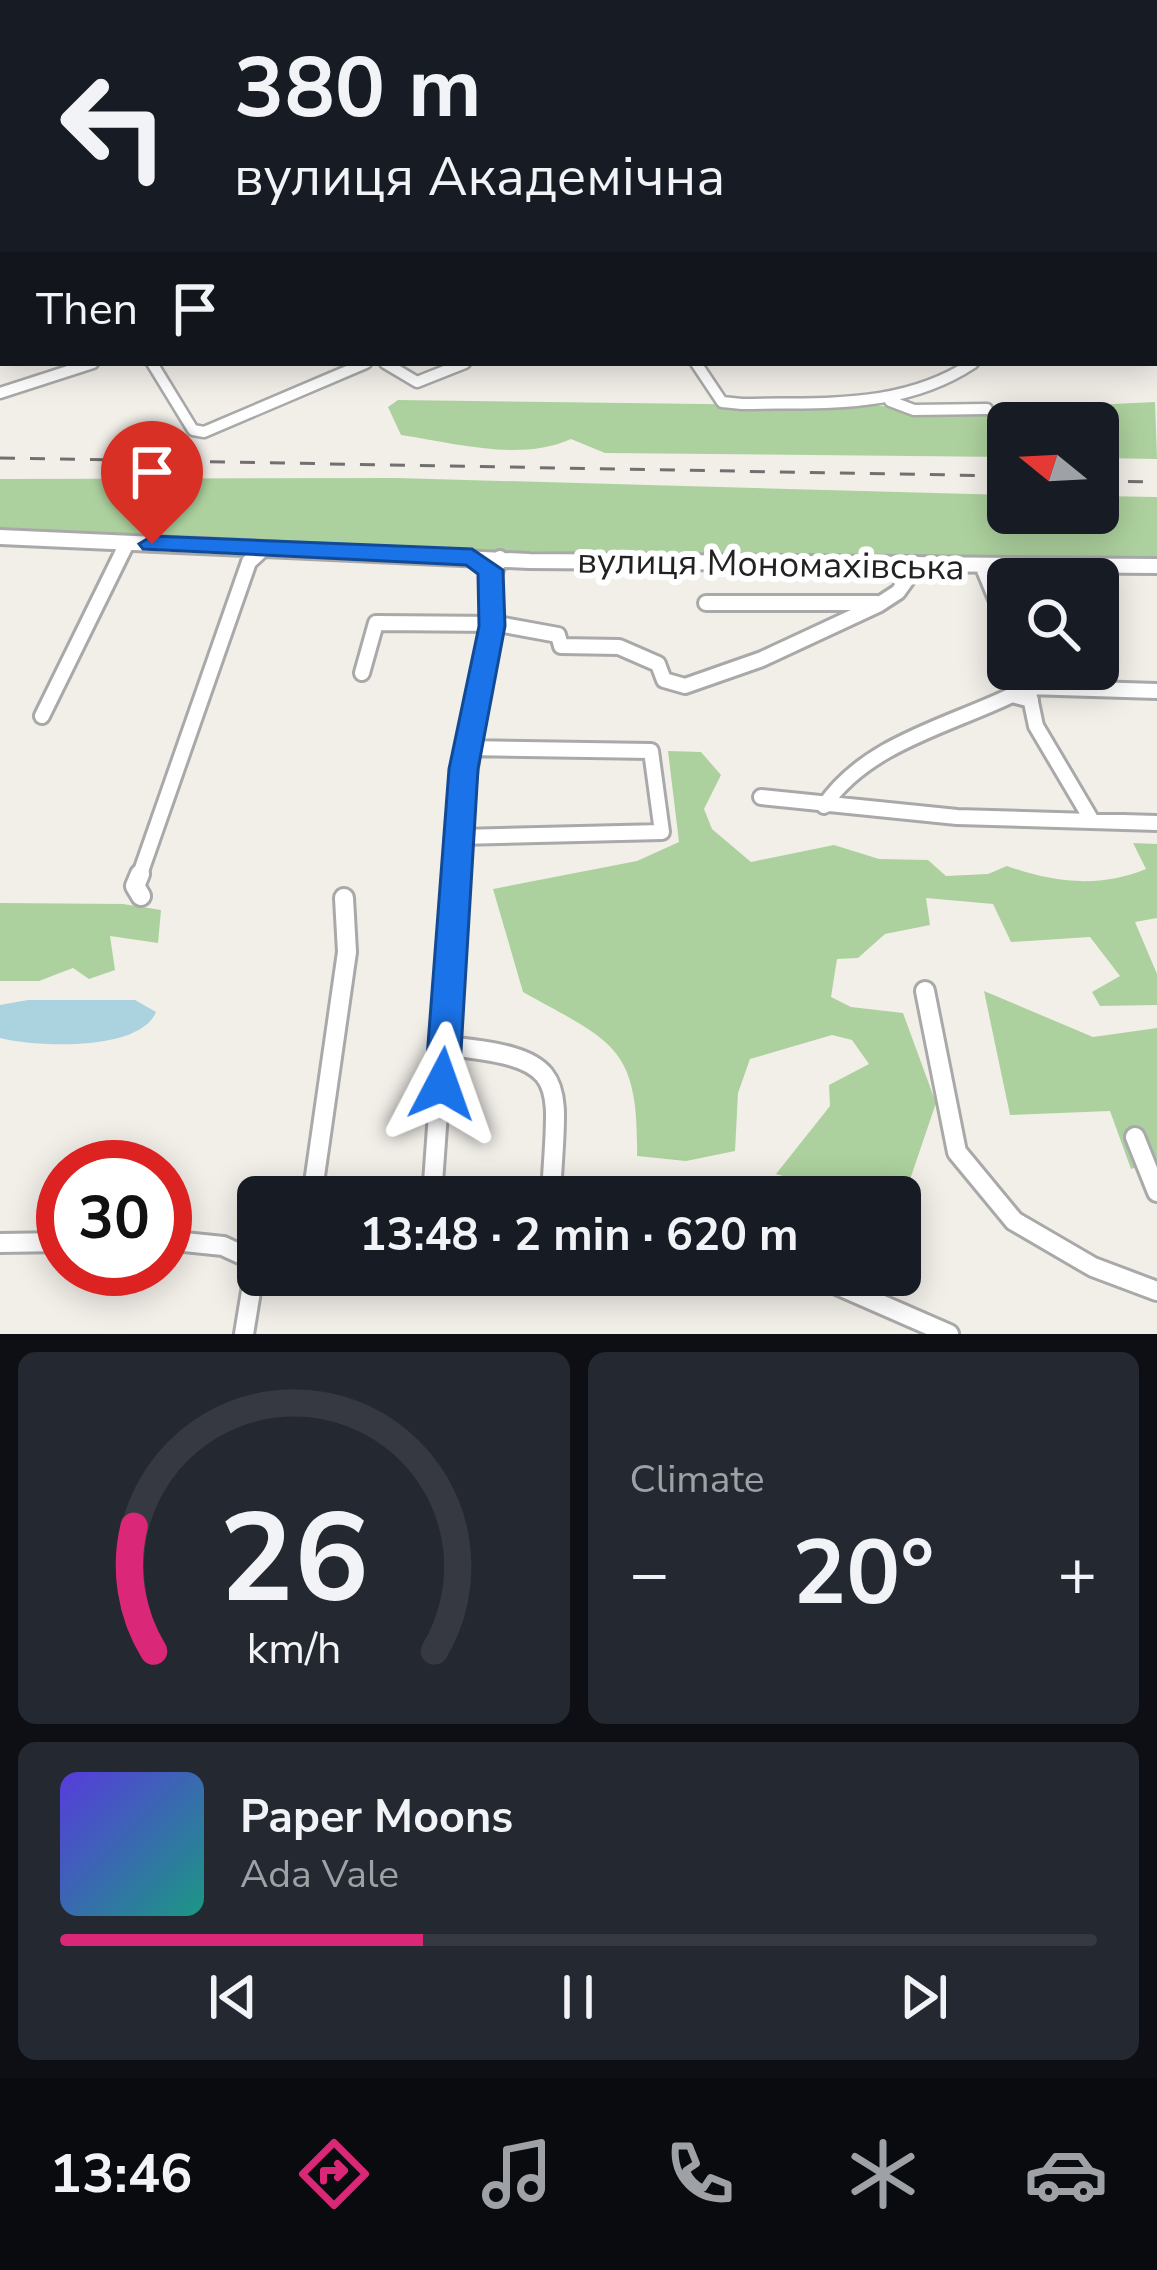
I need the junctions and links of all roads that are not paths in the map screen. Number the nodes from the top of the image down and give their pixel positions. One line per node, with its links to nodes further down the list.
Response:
1 (85, 366): 8 (street)
2 (154, 366): 3 (street)
3 (359, 366)
4 (390, 366): 5 (street)
5 (457, 366)
6 (698, 366): 9 (street)
7 (968, 366): 9 (street)
8 (0, 393)
9 (890, 401): 10 (street)
10 (987, 410)
11 (0, 537): 12 (street)
12 (127, 543): 13 (street); 26 (street)
13 (253, 551): 14 (street); 33 (street)
14 (495, 564): 15 (street, вулиця Мономахівська); 21 (street)
15 (919, 564): 16 (street, вулиця Мономахівська); 19 (street)
16 (982, 565): 17 (street, вулиця Мономахівська); 18 (street)
17 (1157, 566)
18 (987, 577)
19 (882, 603): 20 (street); 21 (street)
20 (706, 604)
21 (492, 626): 22 (street); 27 (street)
22 (362, 674)
23 (1029, 690): 25 (street)
24 (1157, 691): 25 (street)
25 (1030, 693): 29 (street); 30 (street)
26 (42, 716)
27 (466, 748): 32 (street); 32 (street)
28 (760, 797): 29 (street)
29 (824, 806): 30 (street)
30 (1091, 818): 31 (street)
31 (1157, 823)
32 (460, 837): 36 (street)
33 (138, 891)
34 (344, 898): 38 (street)
35 (926, 992): 46 (street)
36 (446, 1046): 39 (street); 40 (street)
37 (1135, 1137): 41 (street)
38 (315, 1176)
39 (434, 1176)
40 (552, 1176)
41 (1157, 1192)
42 (36, 1242): 43 (street)
43 (0, 1243)
44 (192, 1243): 45 (street)
45 (237, 1253)
46 (1157, 1291)
47 (251, 1296): 49 (street)
48 (862, 1296): 50 (street)
49 (244, 1334)
50 (949, 1334)

